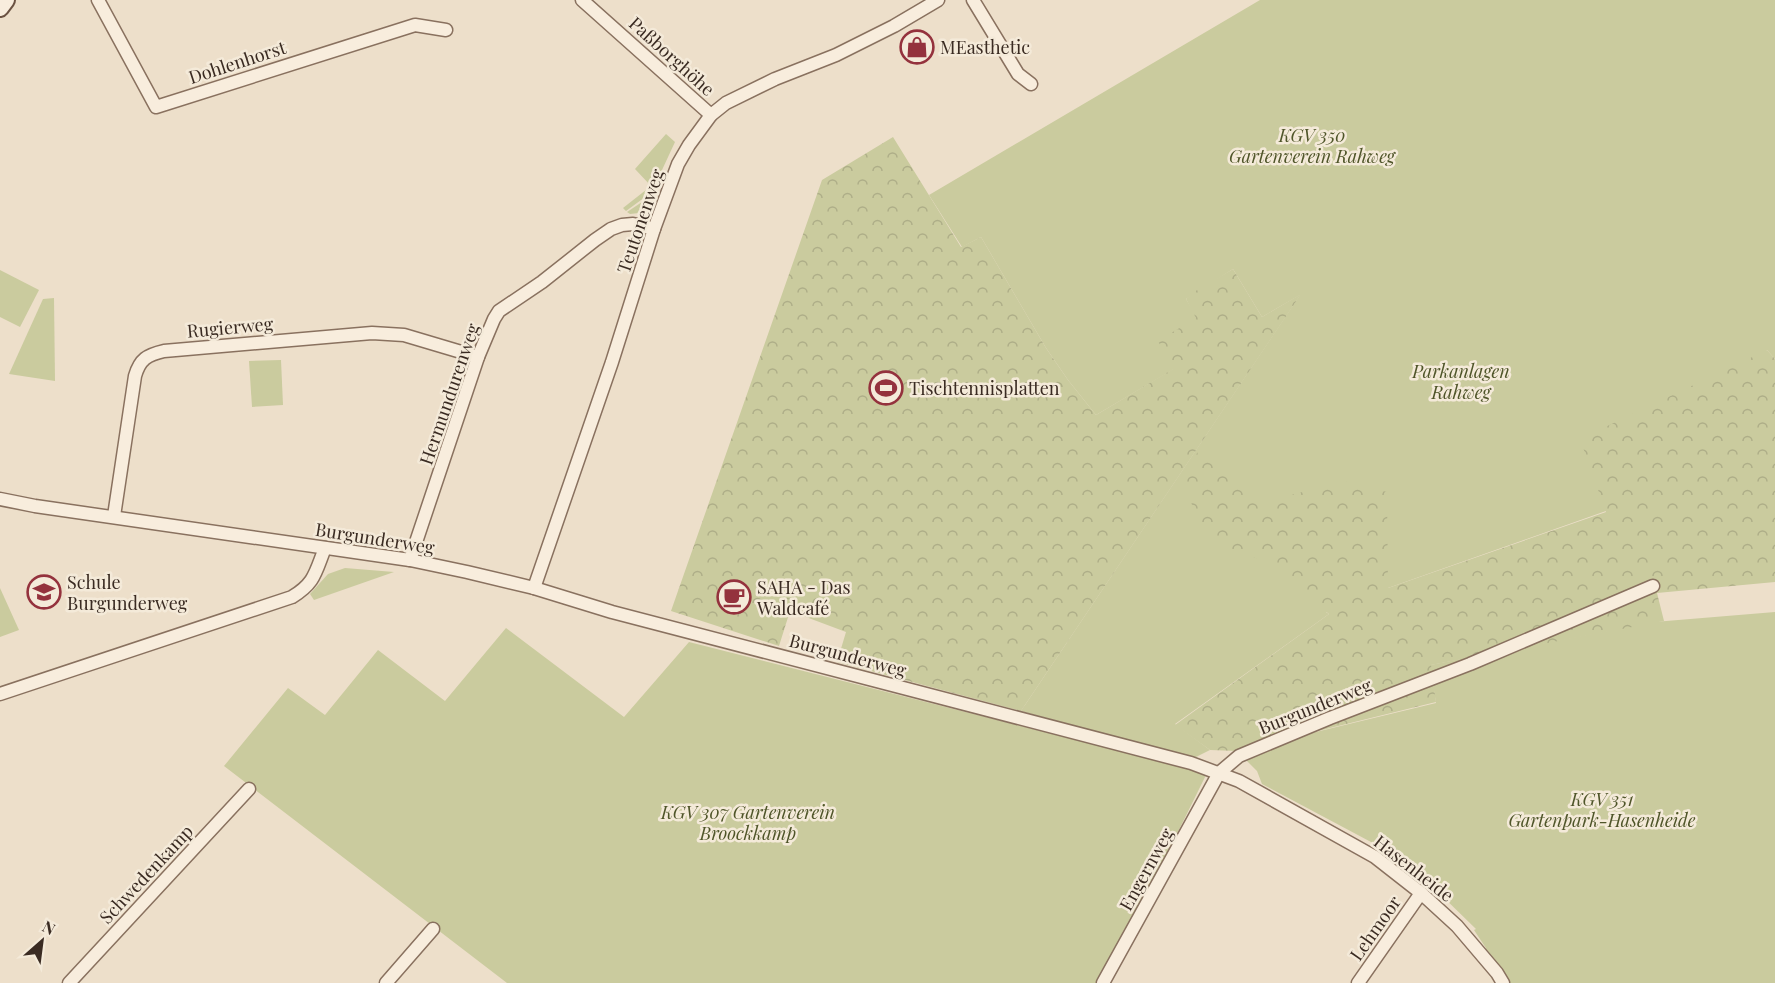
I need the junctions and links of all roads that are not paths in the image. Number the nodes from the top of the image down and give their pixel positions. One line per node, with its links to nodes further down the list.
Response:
1 (6, 0): 7 (main road)
2 (98, 0): 8 (street, Dohlenhorst)
3 (582, 0): 10 (street, Paßborghöhe)
4 (938, 0): 6 (street, Teutonenweg)
5 (973, 0): 9 (street)
6 (921, 4): 10 (street, Teutonenweg)
7 (0, 8)
8 (446, 30)
9 (1031, 84)
10 (711, 115): 11 (street, Teutonenweg)
11 (654, 229): 12 (street, Hermundurenweg); 18 (street, Teutonenweg)
12 (478, 357): 14 (street, Rugierweg); 16 (street, Hermundurenweg)
13 (0, 499): 14 (street, Burgunderweg)
14 (114, 516): 15 (street, Burgunderweg)
15 (325, 548): 16 (street, Burgunderweg); 19 (street)
16 (410, 560): 18 (street, Burgunderweg)
17 (1653, 586): 20 (street, Burgunderweg)
18 (534, 588): 20 (street, Burgunderweg)
19 (0, 694)
20 (1219, 772): 22 (street, Hasenheide); 26 (street, Engernweg)
21 (249, 789): 24 (street, Schwedenkamp)
22 (1421, 893): 27 (street, Lehmoor); 28 (street, Hasenheide)
23 (433, 929): 25 (street)
24 (69, 983)
25 (386, 983)
26 (1103, 983)
27 (1358, 983)
28 (1503, 983)

